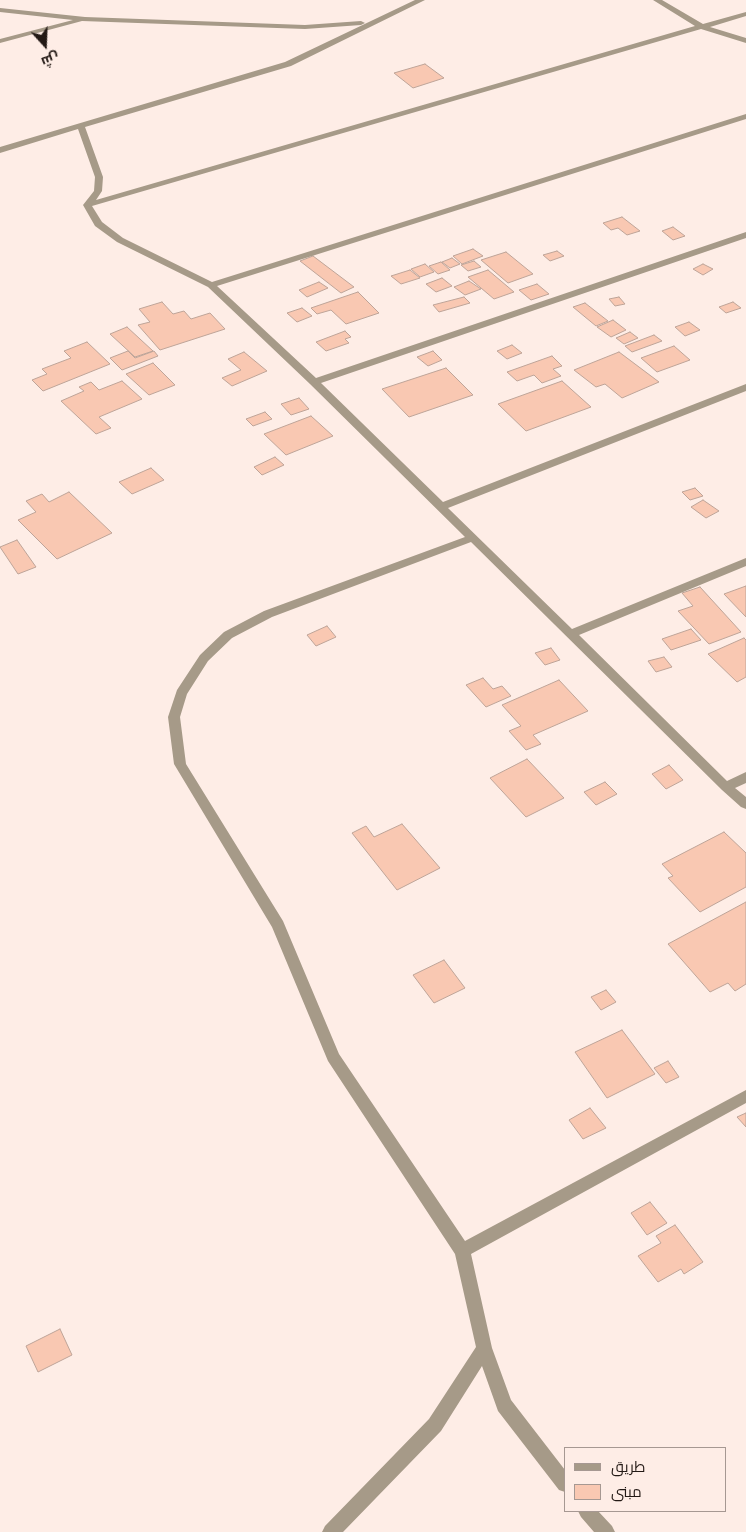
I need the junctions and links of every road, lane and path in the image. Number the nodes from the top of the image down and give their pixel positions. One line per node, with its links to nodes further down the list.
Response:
1 (421, 0): 6 (street)
2 (657, 0): 7 (street)
3 (0, 10): 5 (street)
4 (746, 14): 7 (street)
5 (85, 19): 6 (street); 8 (street)
6 (376, 20): 11 (street)
7 (702, 27): 9 (street); 13 (street)
8 (0, 41)
9 (746, 41)
10 (746, 116): 15 (street)
11 (81, 126): 12 (street); 13 (street)
12 (0, 150)
13 (88, 205): 15 (street)
14 (746, 235): 16 (street)
15 (211, 285): 16 (street)
16 (314, 382): 18 (street)
17 (746, 387): 18 (street)
18 (440, 507): 19 (street)
19 (472, 538): 21 (street); 26 (street)
20 (746, 562): 21 (street)
21 (571, 634): 23 (street)
22 (746, 777): 23 (street)
23 (726, 786): 24 (street)
24 (746, 804)
25 (746, 1096): 26 (street)
26 (462, 1251): 27 (street)
27 (484, 1348): 28 (street); 30 (street)
28 (564, 1483)
29 (588, 1512): 31 (street)
30 (331, 1532)
31 (606, 1532)

